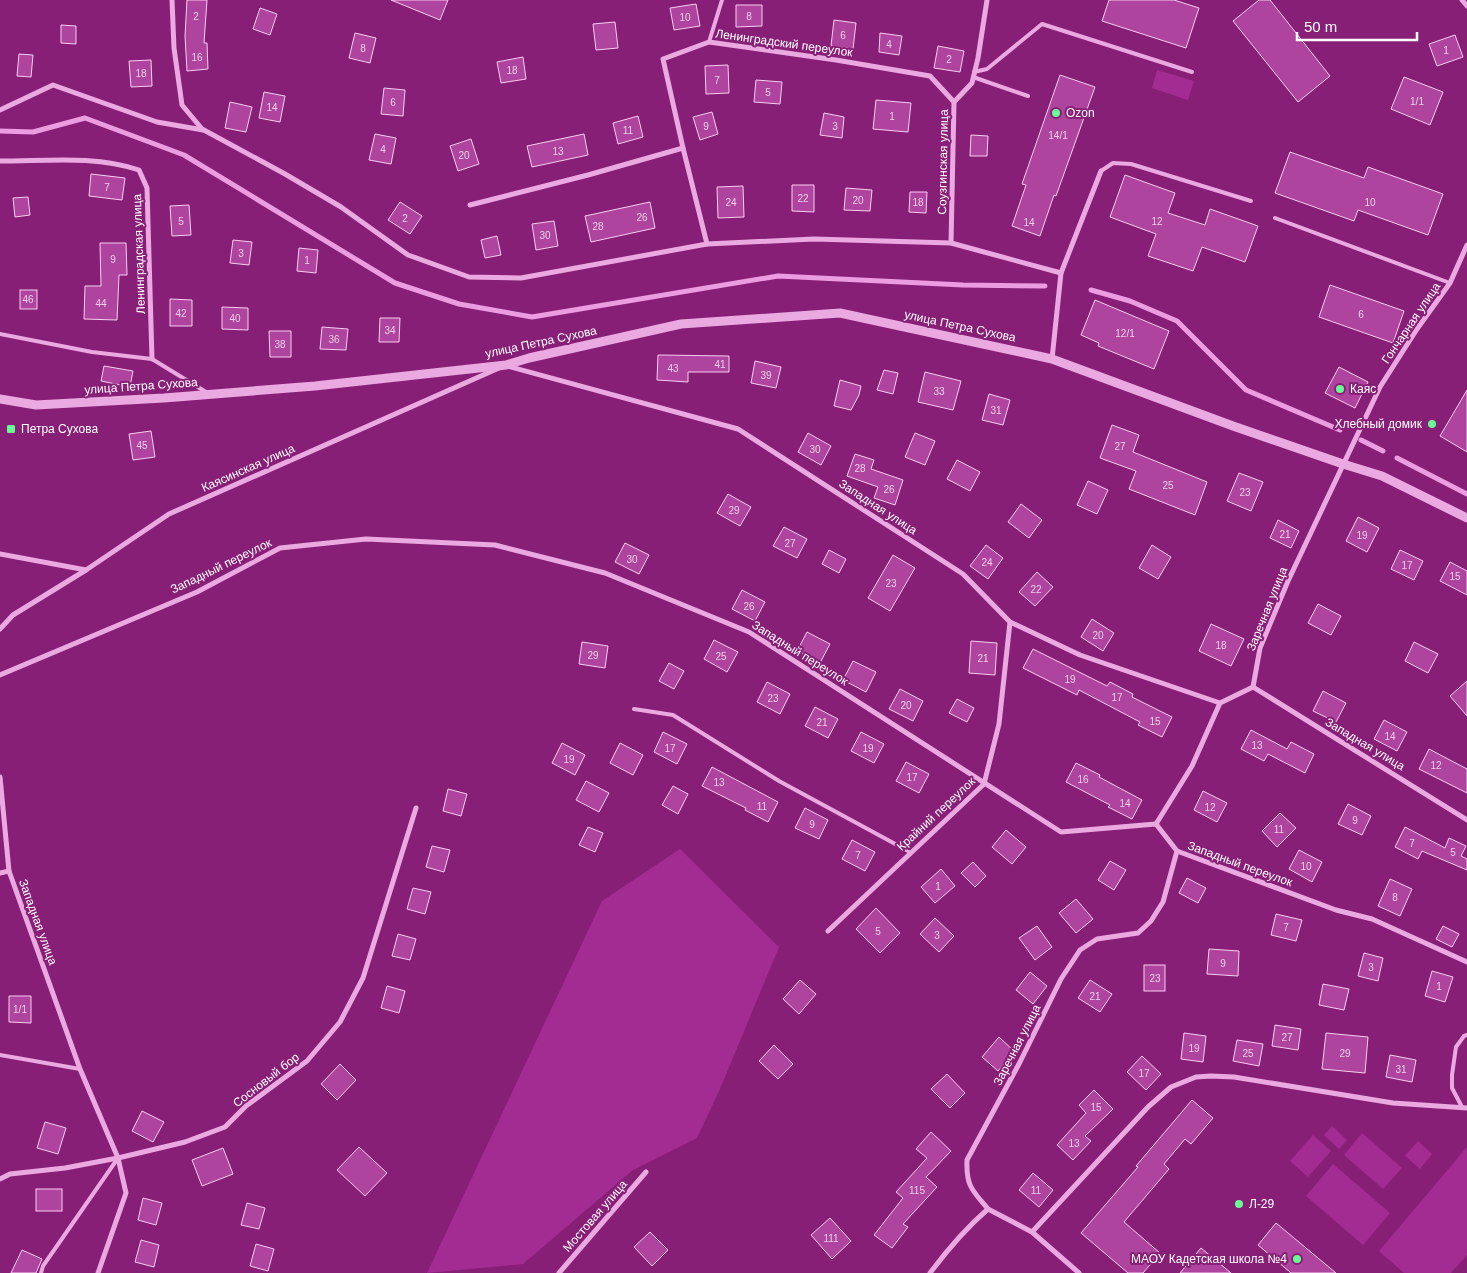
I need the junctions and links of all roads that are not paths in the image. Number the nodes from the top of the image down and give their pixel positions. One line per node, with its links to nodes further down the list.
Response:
1 (172, 0): 12 (street)
2 (722, 0): 6 (lane)
3 (987, 0): 8 (street, Соузгинская улица)
4 (1462, 0): 5 (street)
5 (1467, 6)
6 (709, 42): 10 (street, Ленинградский переулок); 13 (street, Ленинградский переулок)
7 (1192, 72): 8 (lane)
8 (974, 75): 9 (lane); 10 (street, Соузгинская улица)
9 (1028, 96)
10 (954, 102): 19 (street, Соузгинская улица)
11 (0, 110): 12 (street)
12 (206, 131): 20 (street)
13 (683, 148): 17 (street); 20 (street, Ленинградский переулок)
14 (0, 162): 25 (street, Ленинградская улица)
15 (1101, 172): 16 (lane); 22 (street)
16 (1251, 200)
17 (470, 206)
18 (1275, 218): 23 (lane)
19 (952, 243): 20 (street); 22 (street)
20 (707, 244)
21 (1467, 245): 23 (street, Гончарная улица)
22 (1061, 273): 26 (street)
23 (1450, 283): 30 (street, Гончарная улица)
24 (0, 334): 25 (lane)
25 (152, 359): 28 (lane)
26 (1052, 359): 27 (street, улица Петра Сухова); 30 (street, улица Петра Сухова)
27 (506, 366): 28 (street, улица Петра Сухова); 33 (street, Каясинская улица); 34 (street, Западная улица)
28 (209, 394): 29 (street, улица Петра Сухова)
29 (0, 400)
30 (1343, 464): 31 (street, улица Петра Сухова); 37 (street, Заречная улица)
31 (1467, 518)
32 (0, 554): 33 (street)
33 (86, 570): 35 (street)
34 (1010, 622): 38 (street, Западная улица); 41 (street, Крайний переулок)
35 (0, 629)
36 (0, 675): 41 (street, Западный переулок)
37 (1253, 687): 38 (street); 43 (street, Западная улица)
38 (1220, 703): 44 (street)
39 (634, 709): 45 (lane)
40 (0, 777): 47 (street, Западная улица)
41 (984, 784): 44 (street, Западный переулок); 45 (street, Крайний переулок)
42 (416, 808): 55 (street, Сосновый бор)
43 (1467, 820)
44 (1156, 824): 46 (street, Западный переулок)
45 (910, 852): 49 (street, Крайний переулок)
46 (1177, 852): 50 (street, Западный переулок); 58 (street, Заречная улица)
47 (9, 871): 48 (street); 53 (street, Западная улица)
48 (0, 873)
49 (828, 931)
50 (1467, 962)
51 (1467, 1035): 54 (lane)
52 (0, 1055): 53 (lane)
53 (80, 1069): 55 (street)
54 (1464, 1107): 59 (street)
55 (118, 1158): 57 (street, Сосновый бор); 60 (lane); 61 (street)
56 (646, 1172): 62 (street, Мостовая улица)
57 (0, 1179)
58 (988, 1209): 59 (street); 63 (street)
59 (1032, 1232): 64 (street)
60 (41, 1273)
61 (98, 1273)
62 (559, 1273)
63 (930, 1273)
64 (1079, 1273)

